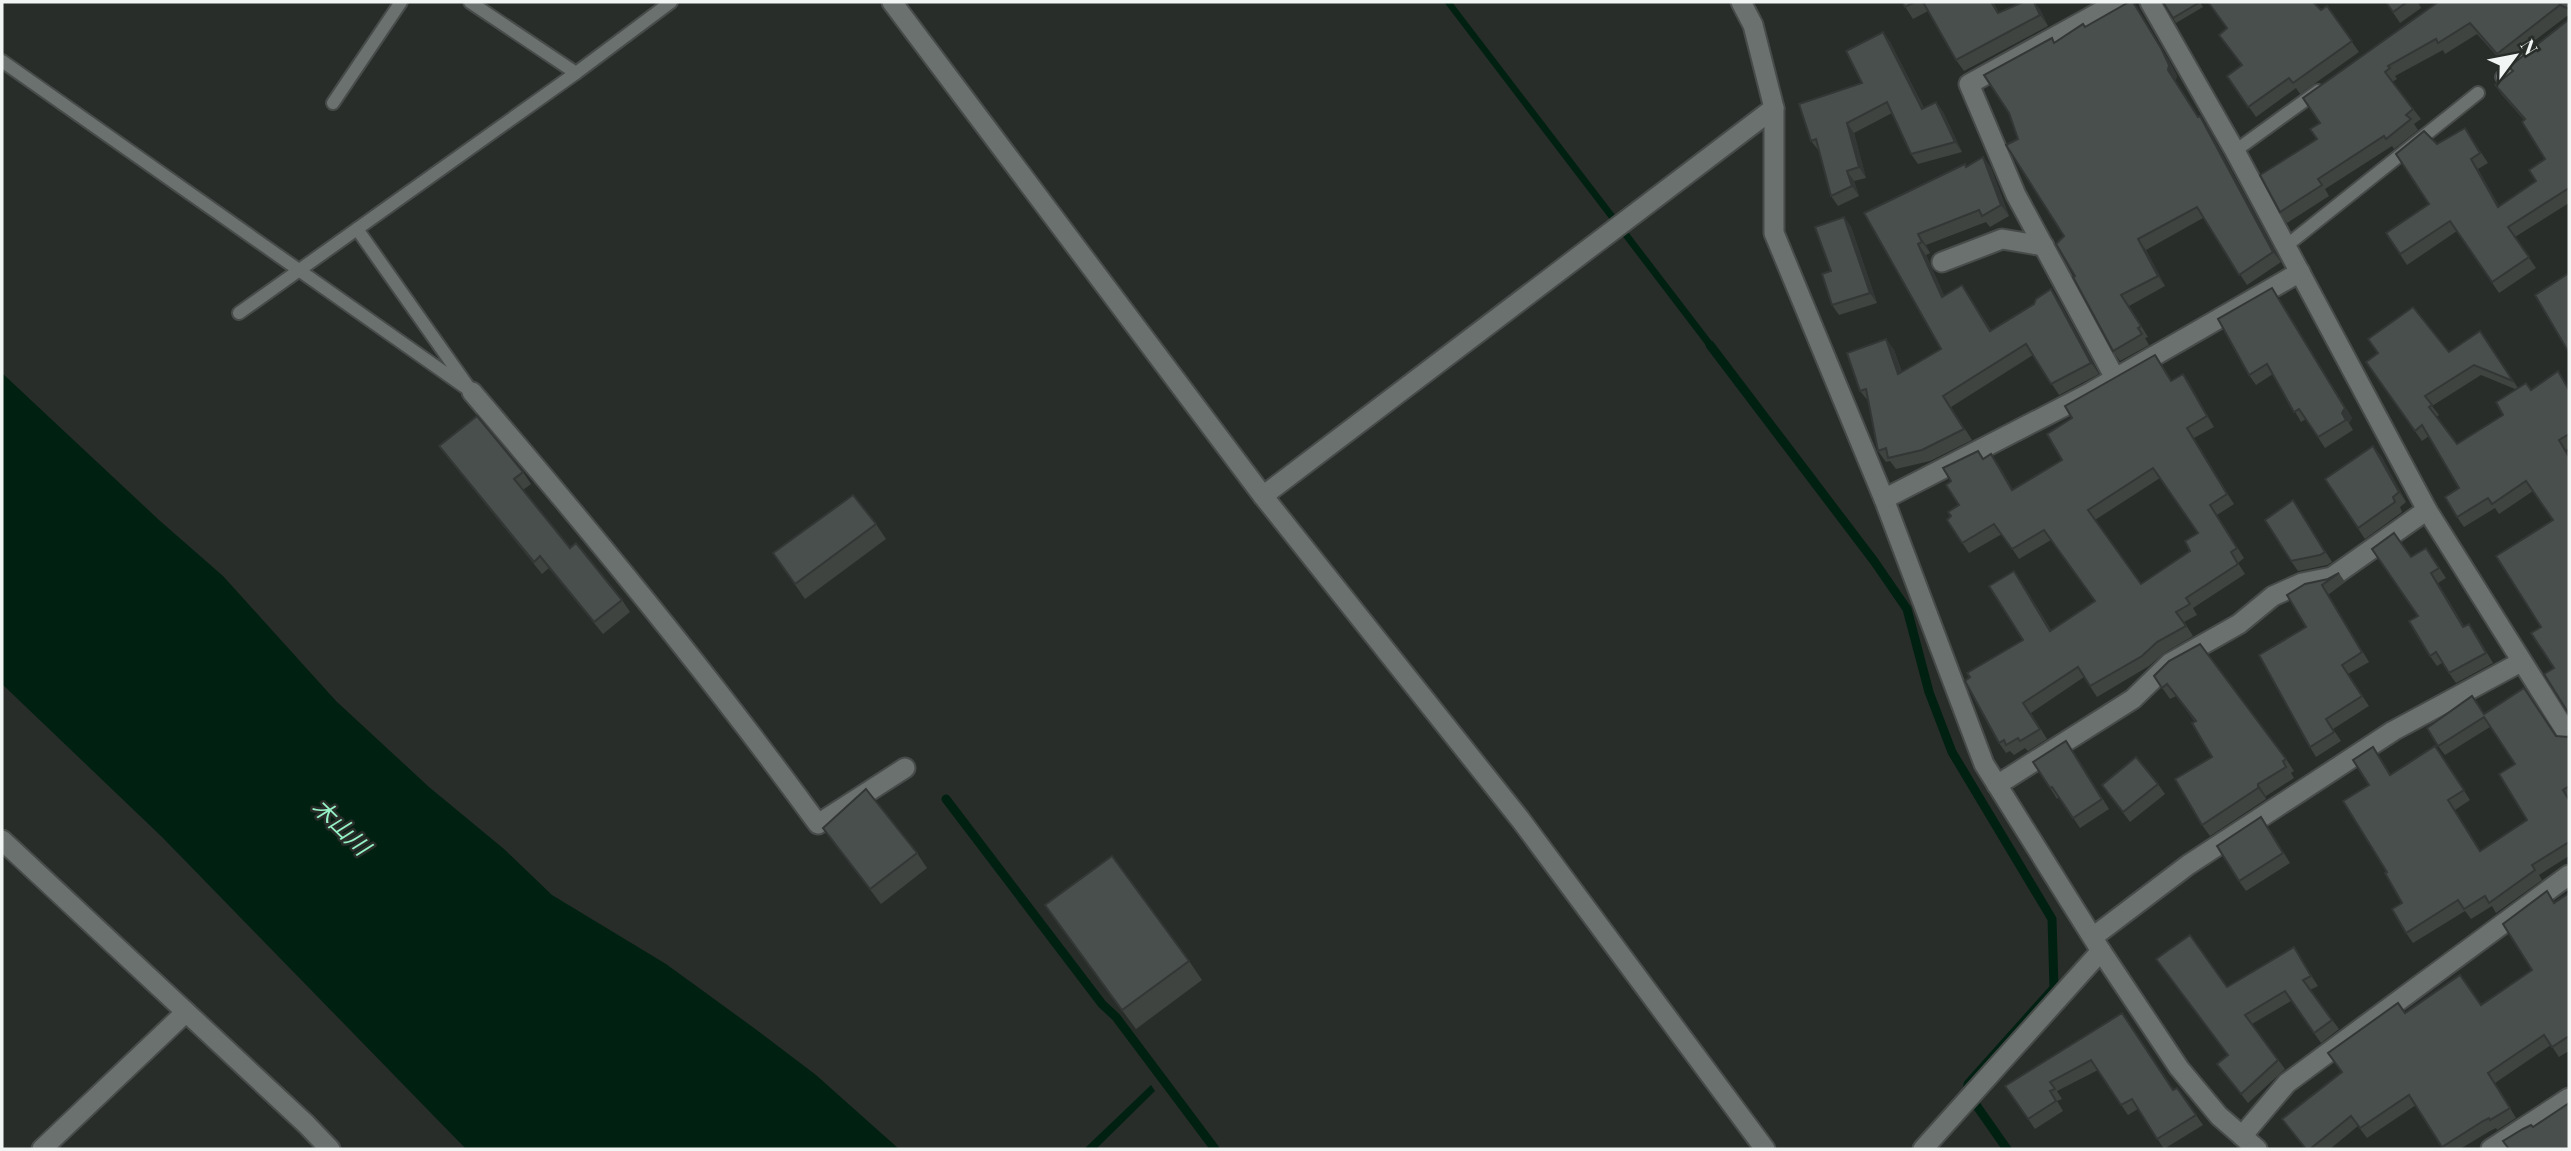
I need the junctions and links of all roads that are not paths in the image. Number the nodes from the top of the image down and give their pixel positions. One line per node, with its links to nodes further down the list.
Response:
1 (401, 2): 14 (lane)
2 (470, 2): 10 (lane)
3 (671, 2): 10 (lane)
4 (892, 2): 26 (street)
5 (1741, 2): 15 (street)
6 (2118, 2): 18 (street)
7 (2150, 2): 16 (street)
8 (2531, 54): 11 (lane)
9 (2, 61): 21 (lane)
10 (576, 73): 17 (lane)
11 (2502, 77)
12 (2334, 80): 16 (lane)
13 (2478, 93): 19 (lane)
14 (333, 103)
15 (1774, 108): 26 (street); 27 (street)
16 (2235, 151): 19 (street)
17 (357, 229): 21 (lane); 25 (lane)
18 (2044, 246): 20 (street); 24 (street)
19 (2286, 246): 22 (street)
20 (1942, 262)
21 (300, 270): 23 (lane); 25 (lane)
22 (2300, 272): 24 (street); 28 (street)
23 (239, 313)
24 (2115, 377): 27 (street)
25 (472, 392): 31 (street)
26 (1263, 496): 41 (street)
27 (1884, 499): 32 (street)
28 (2427, 510): 29 (street); 32 (street)
29 (2521, 662): 30 (street); 35 (street)
30 (2569, 736)
31 (905, 768)
32 (1997, 785): 35 (street)
33 (2, 840): 36 (street)
34 (2569, 875): 38 (street)
35 (2097, 944): 38 (street); 42 (street)
36 (186, 1012): 39 (street); 40 (street)
37 (2569, 1098): 44 (street)
38 (2242, 1136): 43 (street)
39 (42, 1149)
40 (330, 1149)
41 (1765, 1149)
42 (1923, 1149)
43 (2257, 1149)
44 (2491, 1149)

